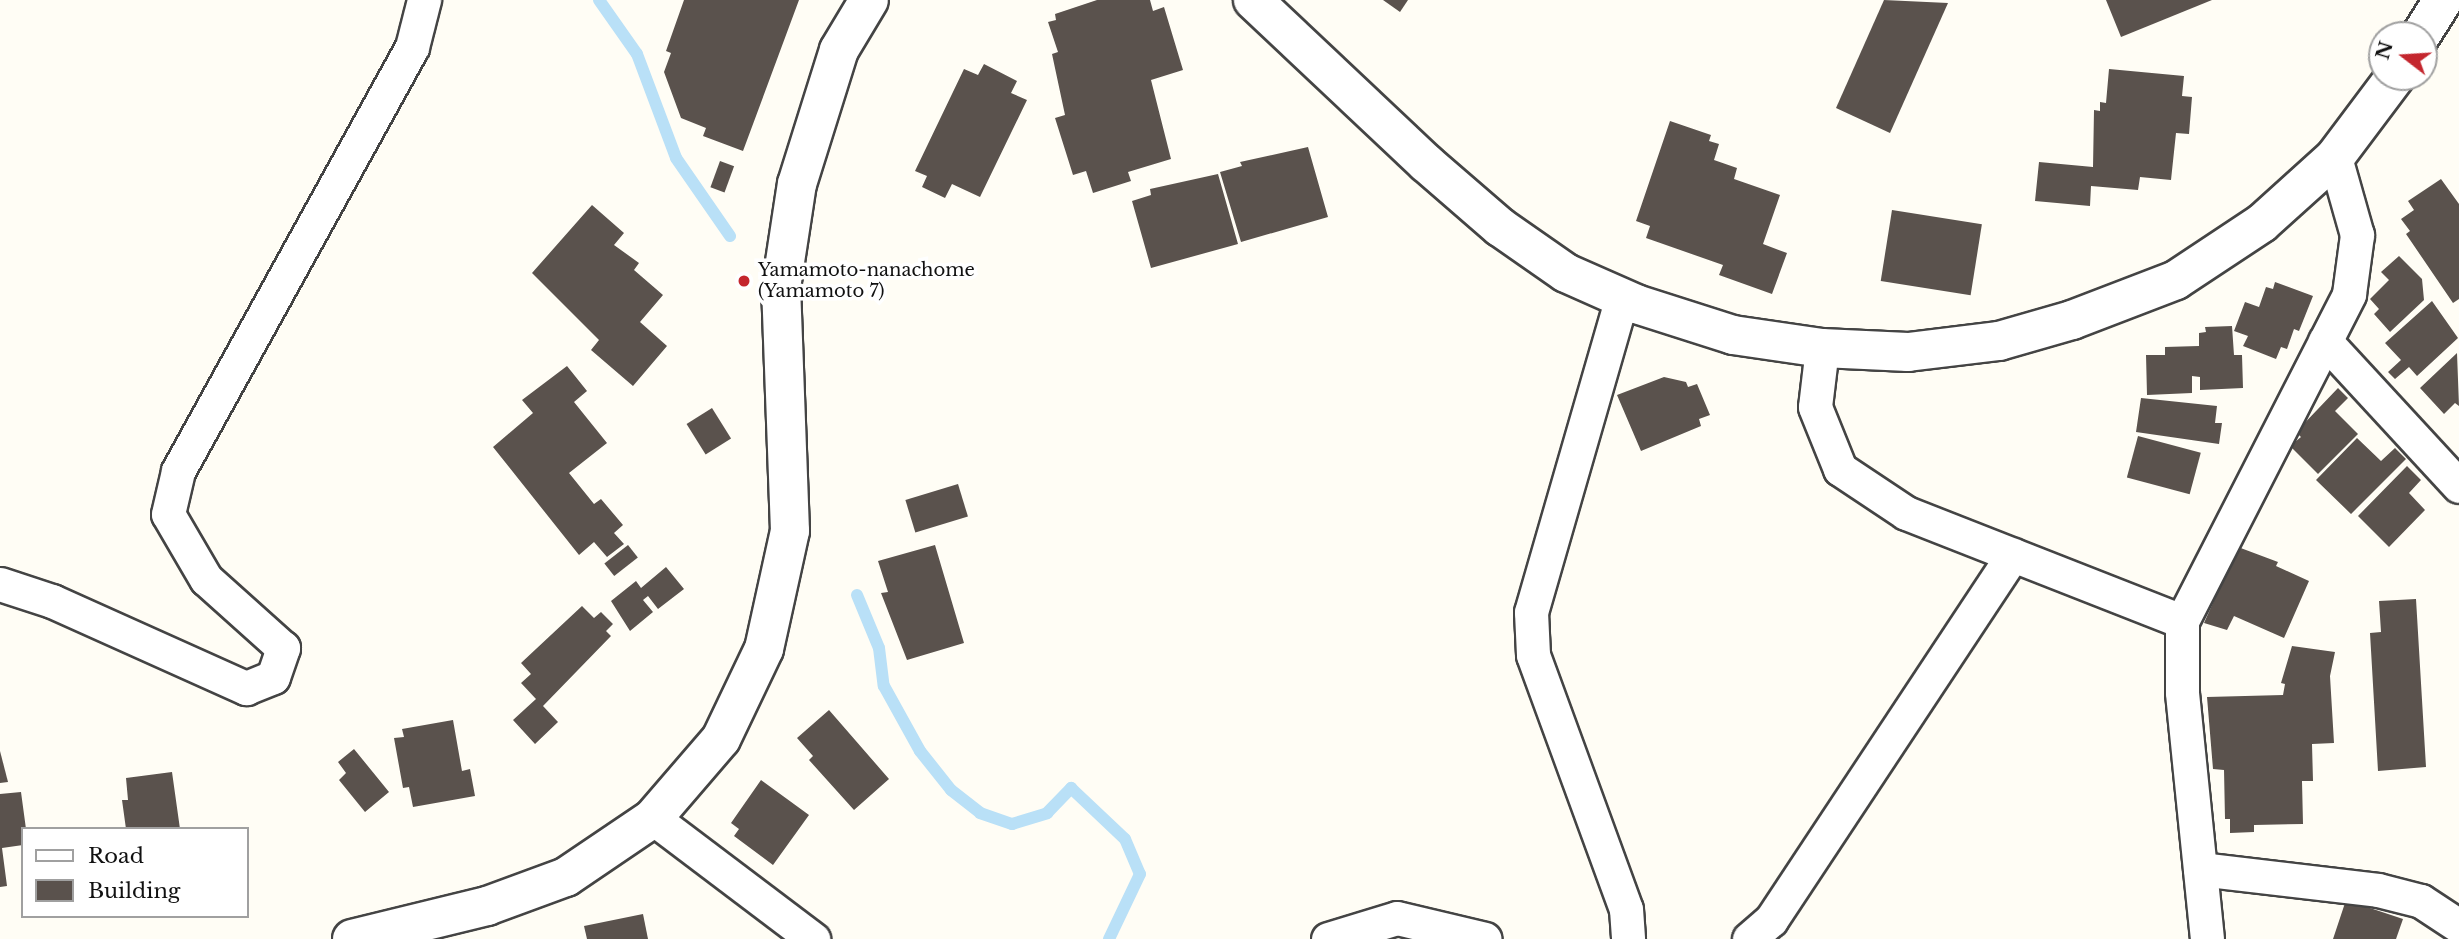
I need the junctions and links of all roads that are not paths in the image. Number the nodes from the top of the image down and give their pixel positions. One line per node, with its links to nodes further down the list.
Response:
1 (424, 0): 13 (street)
2 (869, 0): 15 (street)
3 (1253, 0): 8 (street)
4 (2443, 0): 5 (street)
5 (2430, 21)
6 (2384, 91): 7 (street)
7 (2335, 157): 9 (street); 10 (street)
8 (1622, 298): 10 (street); 23 (street)
9 (2325, 341): 11 (street); 14 (street)
10 (1822, 348): 12 (street)
11 (2459, 486)
12 (2013, 555): 14 (street); 24 (street)
13 (0, 584)
14 (2182, 621): 16 (street)
15 (653, 818): 18 (street); 20 (street)
16 (2200, 869): 17 (street); 25 (street)
17 (2459, 926)
18 (408, 932): 19 (street)
19 (352, 939)
20 (813, 939)
21 (1328, 939): 22 (street)
22 (1485, 939)
23 (1628, 939)
24 (1749, 939)
25 (2207, 939)

